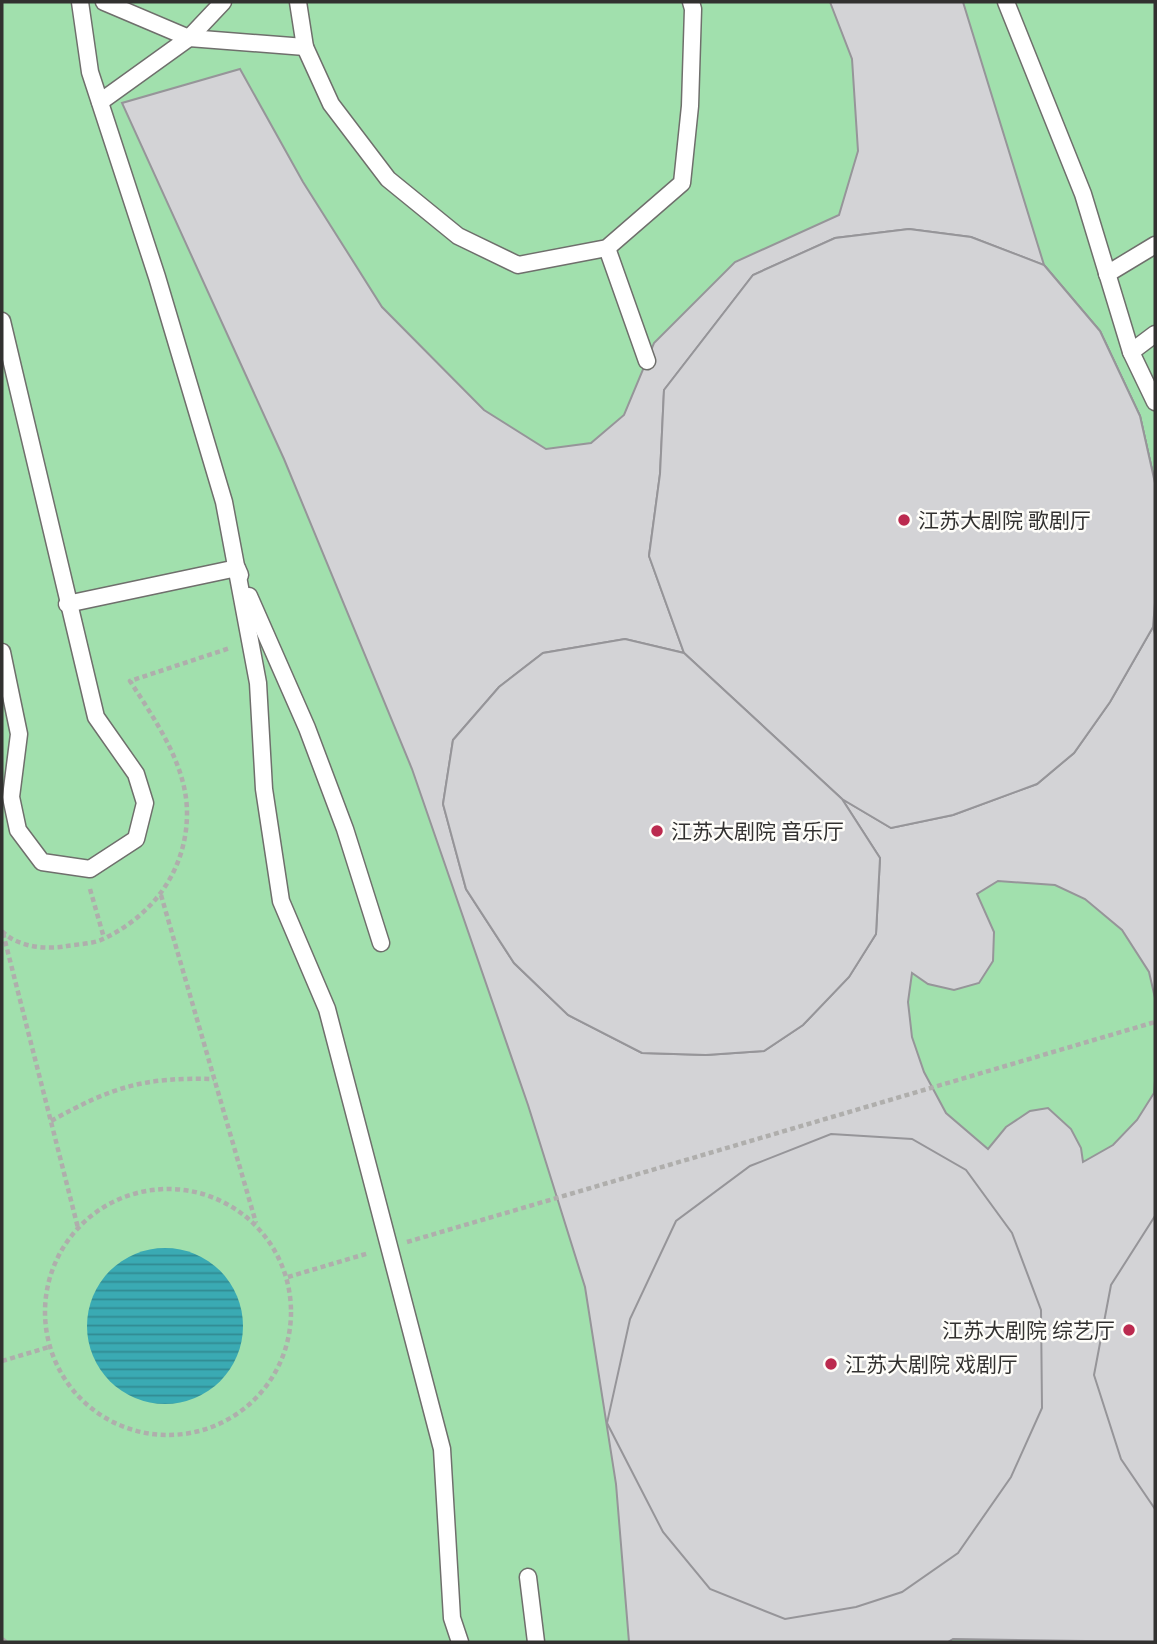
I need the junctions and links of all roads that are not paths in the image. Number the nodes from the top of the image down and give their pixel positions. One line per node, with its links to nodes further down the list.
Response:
1 (80, 2): 9 (lane)
2 (104, 2): 7 (lane)
3 (223, 2): 7 (lane)
4 (298, 2): 8 (lane)
5 (691, 2): 11 (lane)
6 (1006, 2): 12 (lane)
7 (189, 38): 8 (lane); 9 (lane)
8 (305, 47): 11 (lane)
9 (100, 102): 18 (lane)
10 (1155, 245): 12 (lane)
11 (607, 248): 16 (lane)
12 (1107, 274): 15 (lane)
13 (2, 321): 19 (lane)
14 (1155, 334): 15 (lane)
15 (1131, 352): 17 (lane)
16 (647, 361)
17 (1155, 402)
18 (236, 568): 19 (lane); 21 (lane); 23 (lane)
19 (67, 604): 20 (lane)
20 (2, 652)
21 (381, 943)
22 (528, 1577): 24 (lane)
23 (460, 1642)
24 (536, 1642)

